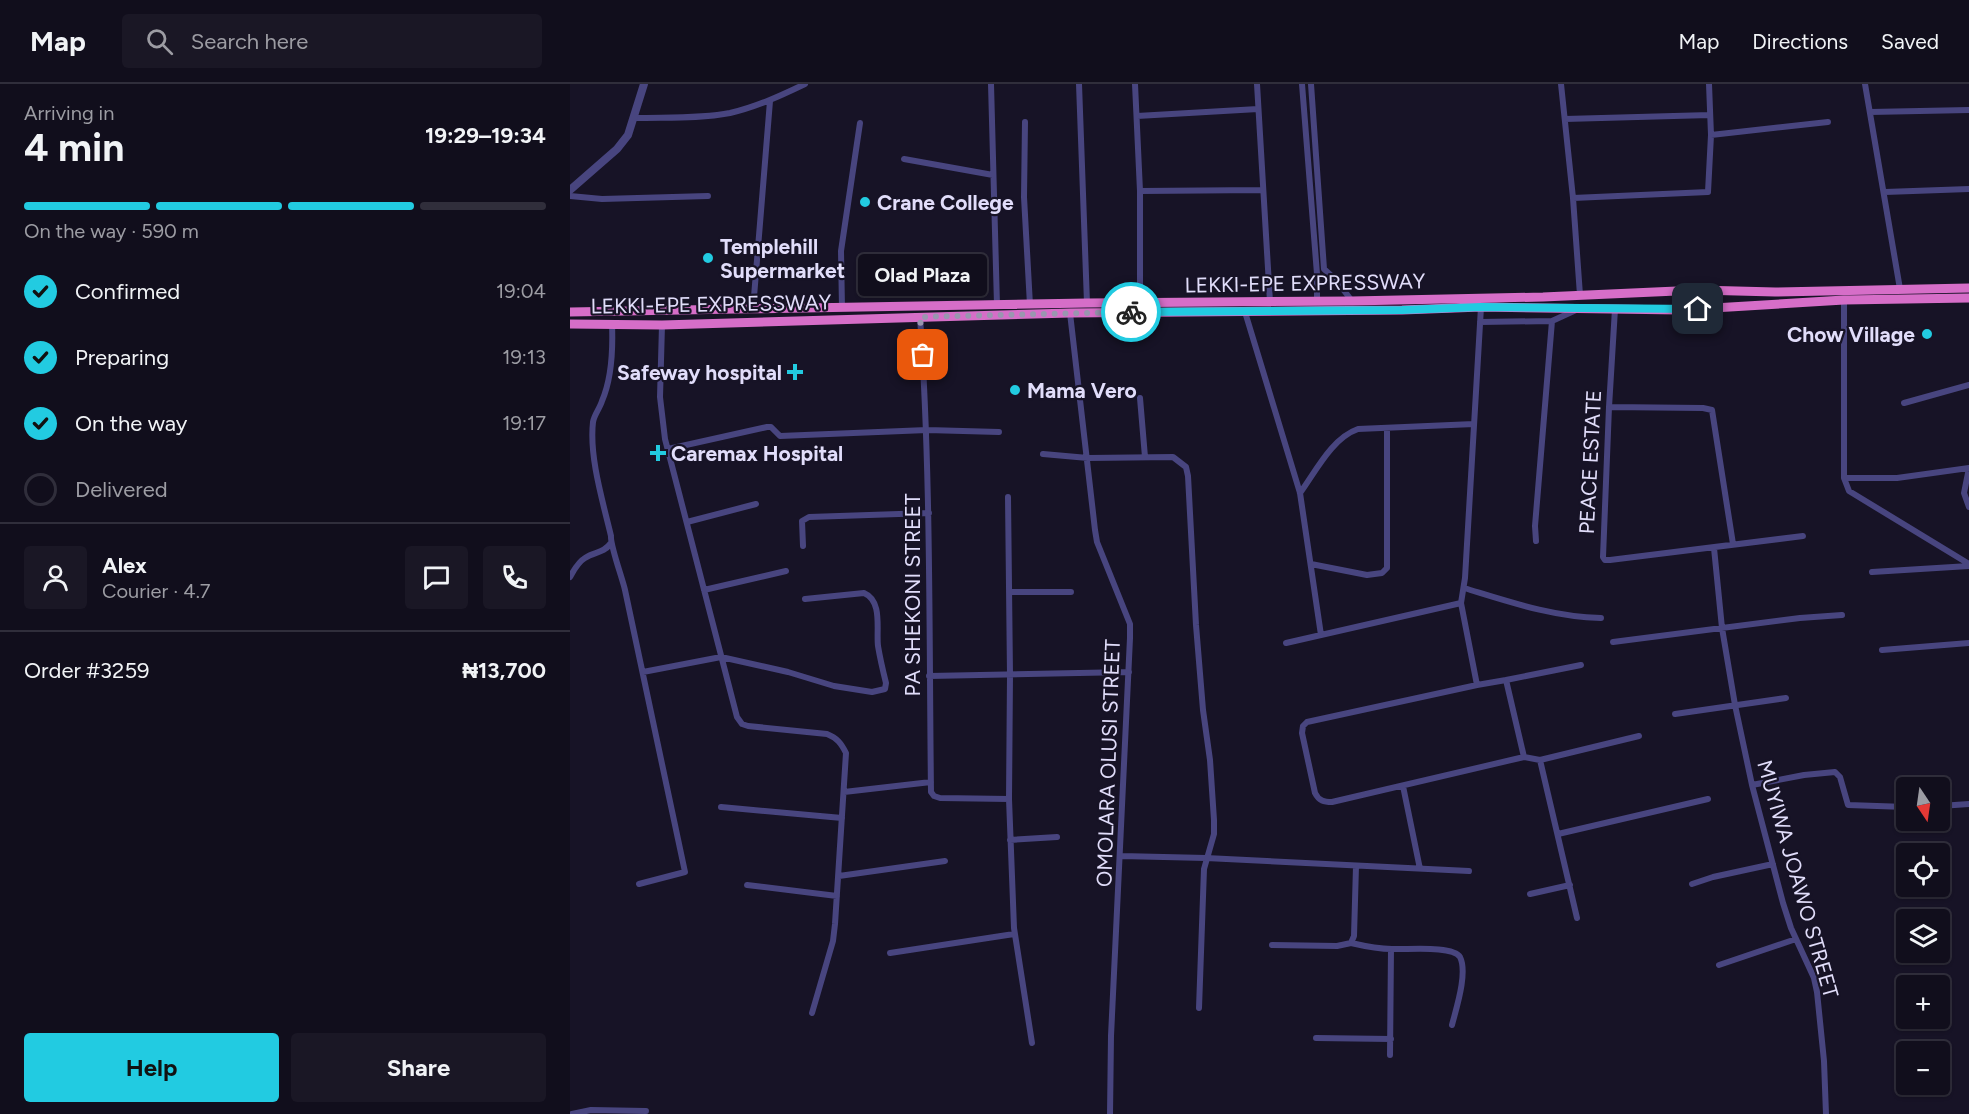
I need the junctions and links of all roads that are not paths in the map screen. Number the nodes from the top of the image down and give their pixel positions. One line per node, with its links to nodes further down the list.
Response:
1 (644, 84): 18 (street)
2 (805, 84): 12 (street)
3 (991, 84): 25 (street)
4 (1079, 84): 46 (street)
5 (1135, 84): 17 (street)
6 (1257, 84): 13 (street)
7 (1302, 84): 34 (street)
8 (1311, 84): 34 (street)
9 (1561, 84): 19 (street)
10 (1708, 84): 16 (street)
11 (1865, 84): 15 (street)
12 (770, 101): 18 (street); 52 (street)
13 (1258, 109): 17 (street); 28 (street)
14 (1969, 110): 15 (street)
15 (1870, 112): 30 (street)
16 (1710, 115): 19 (street); 23 (street)
17 (1137, 116): 29 (street)
18 (635, 118): 27 (street)
19 (1566, 119): 33 (street)
20 (1025, 122): 48 (street)
21 (1828, 122): 23 (street)
22 (860, 123): 50 (street)
23 (1712, 135): 33 (street)
24 (904, 159): 25 (street)
25 (993, 175): 47 (street)
26 (1969, 189): 30 (street)
27 (570, 190)
28 (1263, 190): 29 (street); 45 (street)
29 (1140, 191): 44 (street)
30 (1885, 192): 36 (street)
31 (570, 196): 32 (street)
32 (708, 196)
33 (1573, 198): 39 (street)
34 (1317, 223): 42 (street); 43 (street)
35 (1969, 288): 36 (highway, LEKKI-EPE EXPRESSWAY)
36 (1900, 289): 38 (highway, LEKKI-EPE EXPRESSWAY)
37 (1684, 290): 38 (highway, LEKKI-EPE EXPRESSWAY); 39 (highway, LEKKI-EPE EXPRESSWAY); 55 (highway)
38 (1699, 290): 54 (highway)
39 (1580, 295): 43 (highway, LEKKI-EPE EXPRESSWAY)
40 (1969, 298): 41 (highway, LEKKI-EPE EXPRESSWAY)
41 (1844, 300): 54 (highway, LEKKI-EPE EXPRESSWAY); 78 (street)
42 (1317, 301): 43 (highway, LEKKI-EPE EXPRESSWAY); 45 (highway, LEKKI-EPE EXPRESSWAY)
43 (1352, 301)
44 (1140, 302): 45 (highway, LEKKI-EPE EXPRESSWAY); 46 (highway, LEKKI-EPE EXPRESSWAY)
45 (1270, 302)
46 (1087, 303): 48 (highway, LEKKI-EPE EXPRESSWAY)
47 (997, 305): 48 (highway, LEKKI-EPE EXPRESSWAY); 50 (highway, LEKKI-EPE EXPRESSWAY)
48 (1030, 305)
49 (1481, 307): 51 (highway, LEKKI-EPE EXPRESSWAY); 57 (highway, LEKKI-EPE EXPRESSWAY); 61 (street)
50 (842, 308): 52 (highway, LEKKI-EPE EXPRESSWAY)
51 (1579, 308): 53 (highway, LEKKI-EPE EXPRESSWAY); 60 (street)
52 (753, 309): 56 (highway, LEKKI-EPE EXPRESSWAY)
53 (1616, 309): 55 (highway, LEKKI-EPE EXPRESSWAY); 68 (street, PEACE ESTATE)
54 (1698, 309): 55 (highway, LEKKI-EPE EXPRESSWAY)
55 (1686, 310)
56 (570, 312)
57 (1245, 312): 58 (highway, LEKKI-EPE EXPRESSWAY); 79 (street)
58 (1070, 313): 59 (highway, LEKKI-EPE EXPRESSWAY); 76 (street, OMOLARA OLUSI STREET)
59 (920, 317): 64 (highway, LEKKI-EPE EXPRESSWAY); 71 (street, PA SHEKONI STREET)
60 (1552, 321): 61 (street); 86 (street)
61 (1480, 322): 69 (street)
62 (570, 324): 63 (highway, LEKKI-EPE EXPRESSWAY)
63 (612, 324): 64 (highway, LEKKI-EPE EXPRESSWAY); 87 (street)
64 (662, 325): 73 (street)
65 (1969, 385): 67 (street)
66 (1140, 398): 75 (street)
67 (1904, 403)
68 (1609, 407): 88 (street); 90 (street, PEACE ESTATE)
69 (1474, 424): 70 (street); 96 (street)
70 (1387, 428): 79 (street); 91 (street)
71 (927, 430): 72 (street); 73 (street); 83 (street, PA SHEKONI STREET)
72 (999, 432)
73 (668, 449): 84 (street)
74 (1043, 454): 76 (street)
75 (1145, 457): 76 (street); 139 (street)
76 (1088, 458): 113 (street, OMOLARA OLUSI STREET)
77 (1969, 468): 78 (street); 82 (street)
78 (1844, 478): 92 (street)
79 (1300, 493): 91 (street)
80 (1008, 497): 98 (street)
81 (756, 504): 84 (street)
82 (1969, 507)
83 (929, 513): 89 (street); 115 (street, PA SHEKONI STREET)
84 (687, 522): 97 (street)
85 (1803, 536): 88 (street, PEACE ESTATE)
86 (1536, 541)
87 (610, 544): 95 (street); 112 (street)
88 (1733, 544): 90 (street, PEACE ESTATE)
89 (802, 546)
90 (1714, 548): 104 (street, MUYIWA JOAWO STREET)
91 (1311, 564): 105 (street)
92 (1969, 565): 94 (street)
93 (786, 571): 97 (street)
94 (1872, 572)
95 (570, 577)
96 (1464, 588): 101 (street); 103 (street)
97 (704, 590): 110 (street)
98 (1009, 592): 99 (street); 114 (street)
99 (1071, 592)
100 (805, 599): 110 (street)
101 (1461, 603): 105 (street); 117 (street)
102 (1842, 615): 104 (street)
103 (1601, 618)
104 (1722, 628): 106 (street); 119 (street, MUYIWA JOAWO STREET)
105 (1321, 635): 107 (street)
106 (1613, 642)
107 (1286, 643)
108 (1969, 643): 109 (street)
109 (1882, 650)
110 (721, 657): 112 (street); 127 (street)
111 (1581, 665): 116 (street)
112 (642, 672): 146 (street)
113 (1129, 672): 114 (street); 138 (street, OMOLARA OLUSI STREET)
114 (1010, 675): 115 (street); 128 (street)
115 (930, 676): 124 (street, PA SHEKONI STREET)
116 (1506, 680): 117 (street); 122 (street)
117 (1477, 685): 126 (street)
118 (1786, 698): 119 (street)
119 (1735, 705): 120 (street); 125 (street, MUYIWA JOAWO STREET)
120 (1674, 714)
121 (1639, 736): 123 (street)
122 (1524, 757): 123 (street); 126 (street)
123 (1540, 760): 135 (street)
124 (931, 782): 127 (street); 128 (street)
125 (1752, 785): 133 (street); 141 (street, MUYIWA JOAWO STREET)
126 (1403, 786): 143 (street)
127 (844, 792): 134 (street)
128 (1009, 799): 137 (street)
129 (1708, 800): 135 (street)
130 (1969, 804): 131 (street)
131 (1950, 805)
132 (721, 807): 134 (street)
133 (1896, 807)
134 (842, 818): 145 (street)
135 (1558, 834): 149 (street)
136 (1057, 837): 137 (street)
137 (1010, 840): 153 (street)
138 (1121, 856): 139 (street); 169 (street, OMOLARA OLUSI STREET)
139 (1206, 858): 142 (street); 160 (street)
140 (945, 861): 145 (street)
141 (1773, 864): 147 (street); 154 (street, MUYIWA JOAWO STREET)
142 (1356, 866): 143 (street); 155 (street)
143 (1420, 869): 144 (street)
144 (1469, 871)
145 (839, 876): 151 (street)
146 (639, 884)
147 (1692, 884)
148 (747, 885): 151 (street)
149 (1570, 885): 150 (street); 152 (street)
150 (1530, 894)
151 (837, 896): 161 (street)
152 (1577, 918)
153 (1014, 934): 158 (street); 165 (street)
154 (1796, 939): 159 (street); 170 (street, MUYIWA JOAWO STREET)
155 (1351, 943): 156 (street); 157 (street)
156 (1272, 945)
157 (1391, 950): 162 (street); 164 (street)
158 (890, 953)
159 (1719, 965)
160 (1199, 1008)
161 (812, 1013)
162 (1452, 1025)
163 (1316, 1038): 164 (street)
164 (1390, 1039): 166 (street)
165 (1032, 1043)
166 (1390, 1055)
167 (646, 1111): 168 (street)
168 (572, 1114)
169 (1110, 1114)
170 (1826, 1114)

